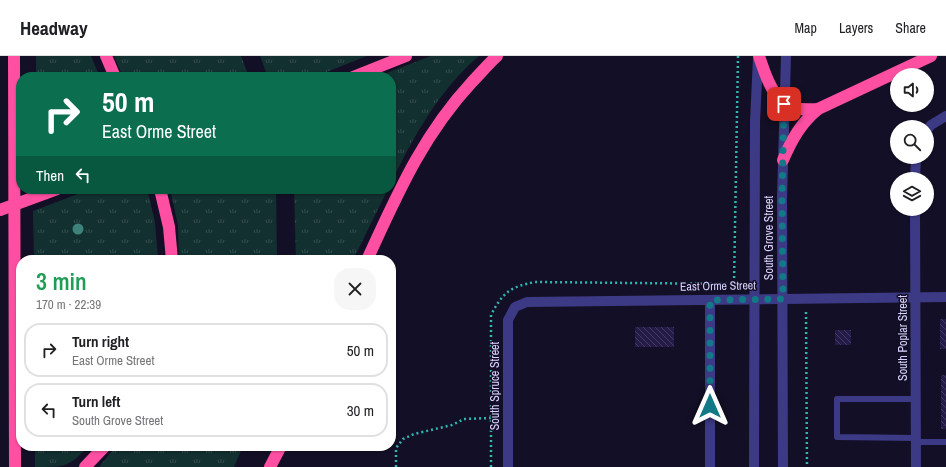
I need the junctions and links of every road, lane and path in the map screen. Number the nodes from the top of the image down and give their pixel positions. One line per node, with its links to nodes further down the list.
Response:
1 (14, 56): 35 (highway)
2 (106, 56): 9 (highway)
3 (406, 56): 10 (highway)
4 (497, 56): 21 (highway)
5 (738, 56): 30 (path)
6 (758, 56): 11 (highway); 24 (street, South Grove Street)
7 (786, 56): 11 (street, South Grove Street)
8 (931, 56): 12 (highway)
9 (113, 72)
10 (366, 72)
11 (784, 104): 12 (highway); 15 (street, South Grove Street)
12 (818, 109): 15 (highway)
13 (946, 116): 14 (street)
14 (934, 123)
15 (782, 160): 25 (street, South Grove Street)
16 (43, 194): 18 (highway, bridge)
17 (161, 194): 20 (highway)
18 (0, 210)
19 (915, 216): 23 (street, South Poplar Street)
20 (172, 255)
21 (369, 255)
22 (946, 297): 23 (street, East Orme Street)
23 (916, 298): 25 (street, East Orme Street); 29 (street, South Poplar Street)
24 (754, 299): 25 (street, East Orme Street); 26 (street, East Orme Street); 42 (street, South Grove Street)
25 (783, 299): 43 (street, South Grove Street)
26 (710, 300): 27 (street, East Orme Street); 41 (street)
27 (515, 307): 40 (street, South Spruce Street)
28 (806, 312): 44 (path)
29 (916, 398): 31 (street, South Poplar Street); 31 (lane)
30 (491, 418): 38 (path); 39 (path)
31 (916, 440): 32 (lane); 45 (street, South Poplar Street)
32 (946, 442)
33 (100, 451): 36 (highway)
34 (278, 451): 37 (highway)
35 (15, 467)
36 (85, 467)
37 (270, 467)
38 (396, 467)
39 (491, 467)
40 (508, 467)
41 (710, 467)
42 (754, 467)
43 (783, 467)
44 (807, 467)
45 (916, 467)

